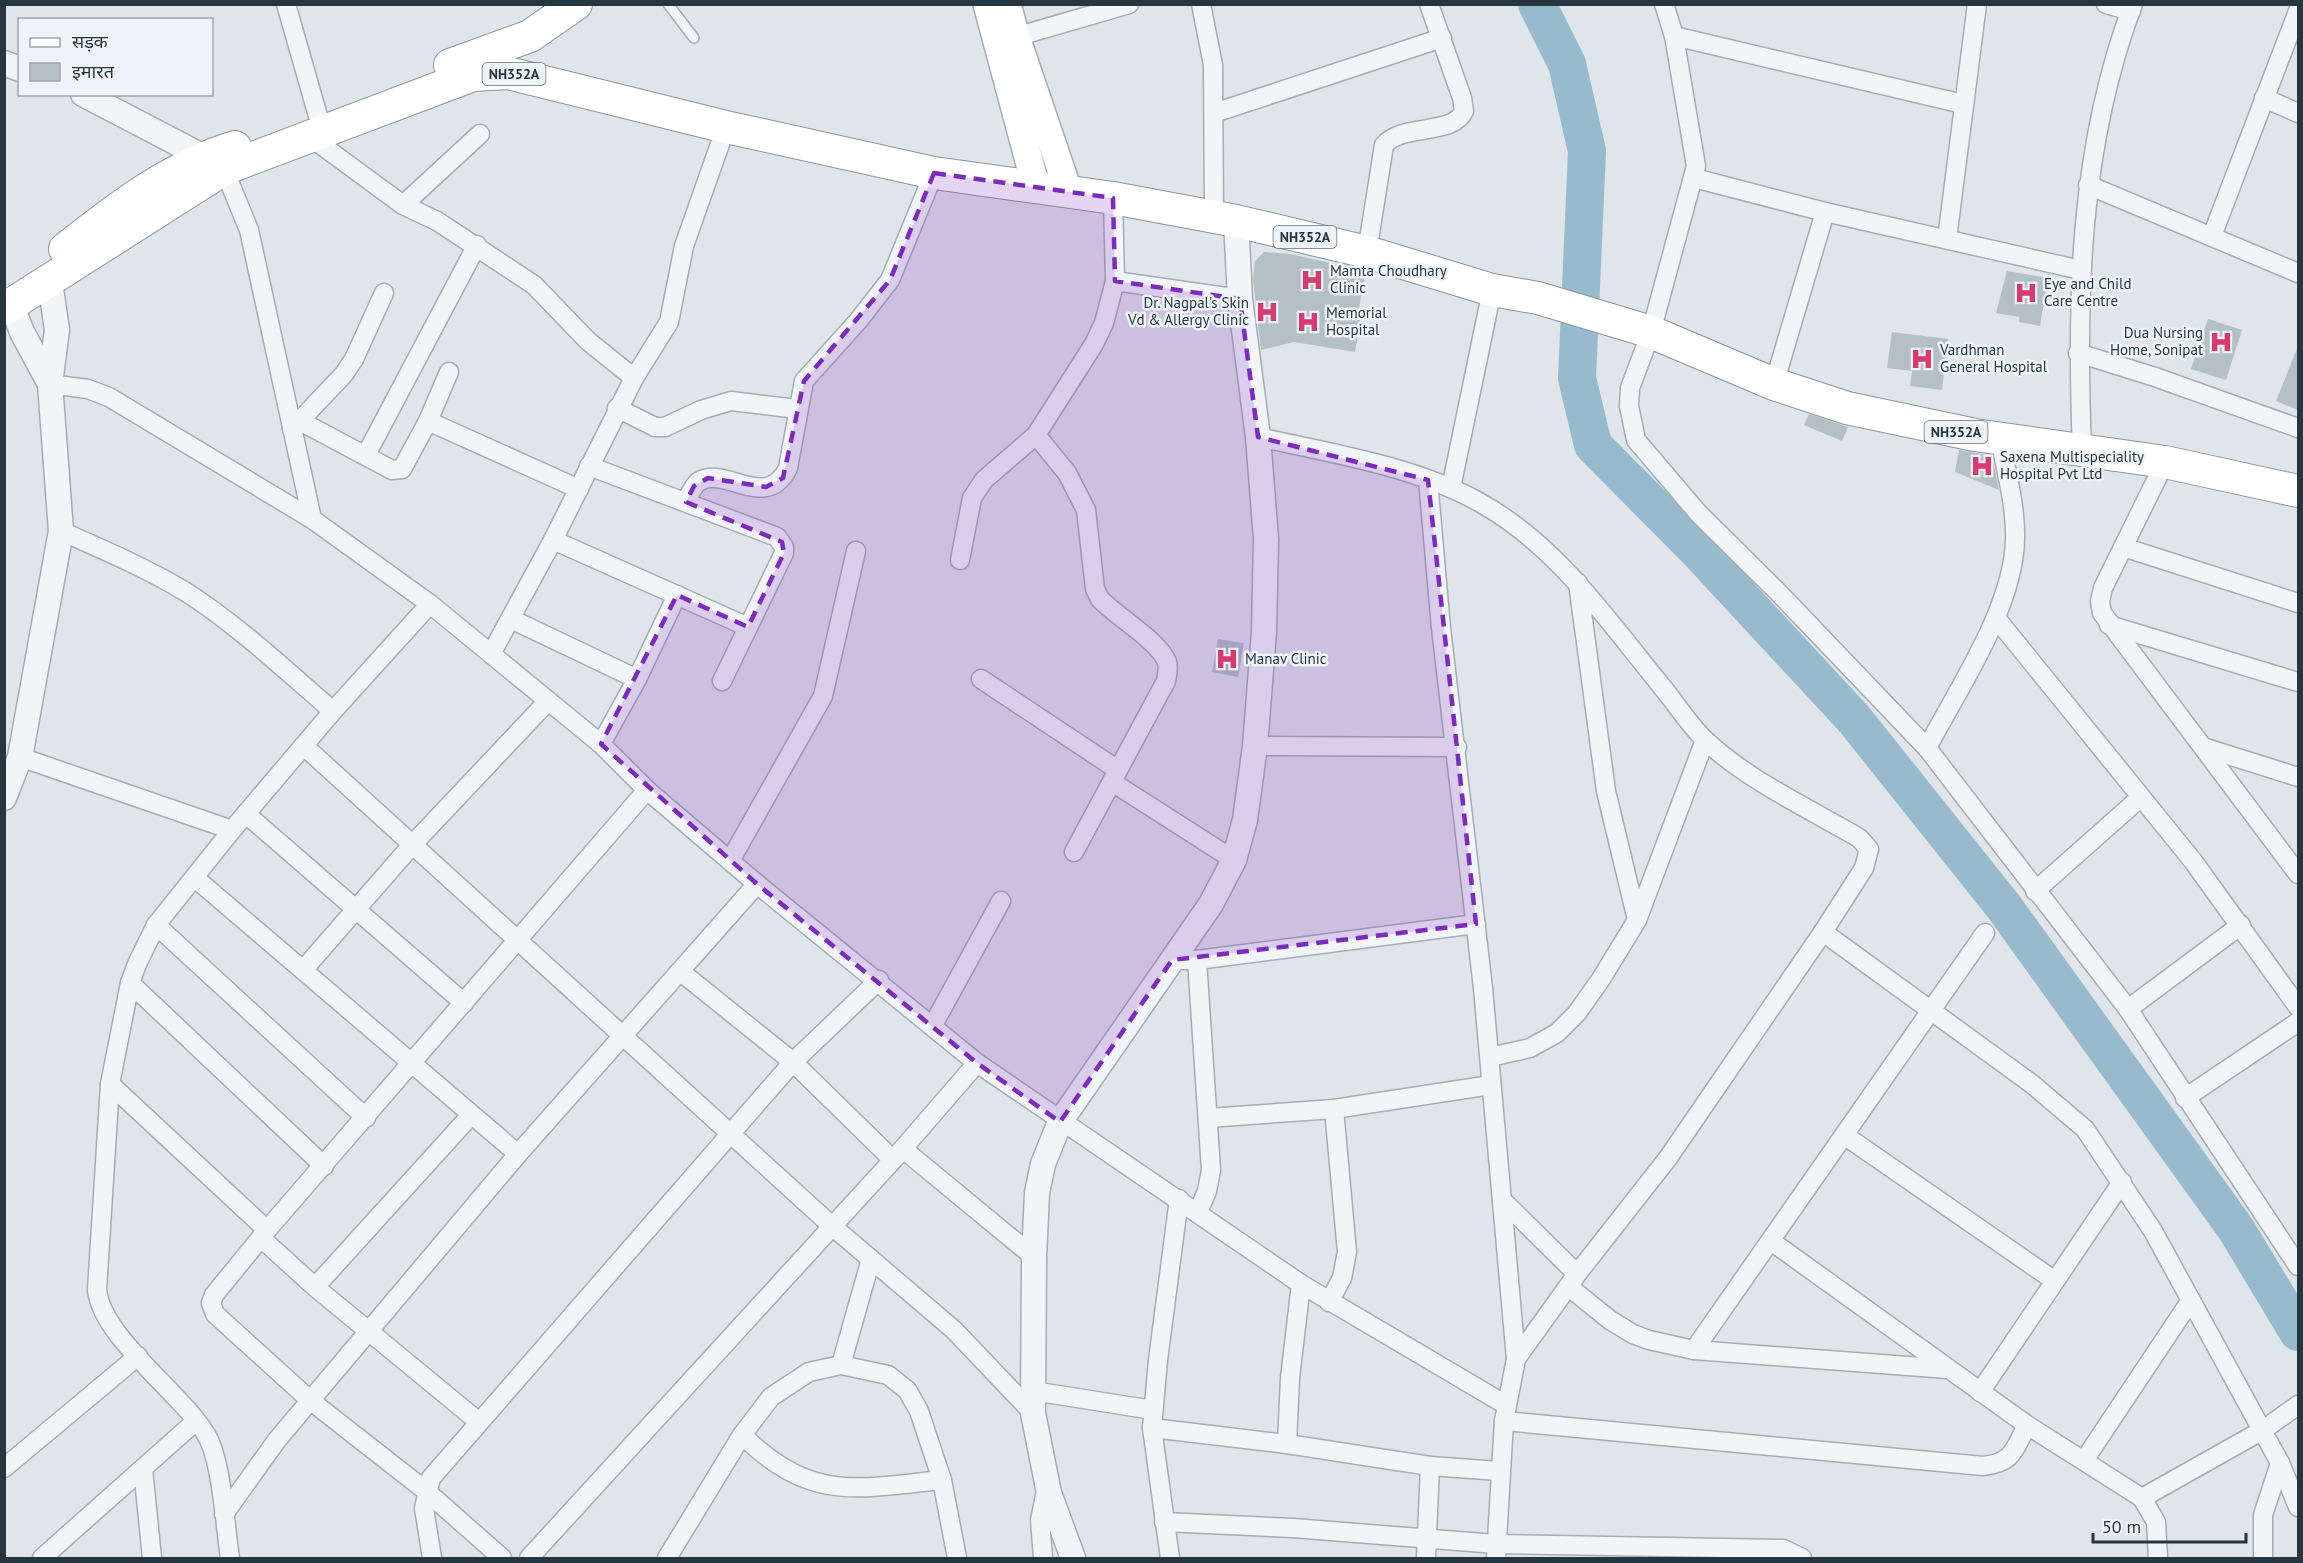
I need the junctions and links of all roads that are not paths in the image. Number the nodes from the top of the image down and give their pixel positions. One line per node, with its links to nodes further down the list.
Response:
1 (285, 4): 23 (street)
2 (576, 4): 23 (highway)
3 (668, 4): 15 (lane)
4 (987, 4): 17 (main road)
5 (1007, 4): 17 (main road)
6 (1129, 4): 17 (street)
7 (1201, 4): 21 (street)
8 (1429, 4): 16 (street)
9 (1664, 4): 14 (street)
10 (1977, 4): 20 (street)
11 (2106, 4): 12 (street)
12 (2132, 8): 29 (street)
13 (2298, 11): 19 (street)
14 (1674, 36): 20 (street); 28 (street)
15 (694, 38)
16 (1442, 38): 21 (street); 39 (street)
17 (1007, 40): 30 (main road); 31 (main road)
18 (87, 96): 26 (street)
19 (2264, 98): 22 (street); 36 (street)
20 (1963, 104): 37 (street)
21 (1214, 113): 35 (street)
22 (2298, 113)
23 (314, 126): 24 (highway, NH352A); 26 (highway, NH352A); 33 (street)
24 (726, 127): 27 (highway, NH352A); 50 (street)
25 (480, 134): 33 (street)
26 (214, 162): 44 (highway, NH352A); 56 (street)
27 (934, 173): 30 (highway, NH352A); 54 (street)
28 (1694, 178): 34 (street); 47 (street)
29 (2088, 185): 36 (street); 40 (street)
30 (1036, 187): 31 (highway, NH352A)
31 (1069, 193): 32 (highway, NH352A)
32 (1113, 198): 35 (highway, NH352A); 42 (street)
33 (402, 205): 38 (street)
34 (1825, 212): 37 (street); 52 (street)
35 (1225, 219): 39 (highway, NH352A); 46 (street)
36 (2212, 236): 41 (street)
37 (1947, 239): 40 (street)
38 (477, 246): 50 (street); 62 (street)
39 (1367, 252): 43 (highway, NH352A)
40 (2081, 270): 48 (street)
41 (2298, 273)
42 (1115, 281): 46 (street); 58 (street)
43 (1492, 290): 47 (highway, NH352A); 66 (street)
44 (22, 293): 51 (street); 51 (street)
45 (384, 293): 56 (street)
46 (1240, 299): 59 (street)
47 (1639, 328): 52 (highway, NH352A); 96 (street)
48 (2078, 353): 57 (street); 61 (street)
49 (449, 372): 55 (street)
50 (634, 378): 53 (street)
51 (50, 384): 70 (street); 71 (street)
52 (1774, 384): 60 (highway, NH352A)
53 (617, 408): 54 (street); 64 (street)
54 (797, 409): 69 (street)
55 (428, 421): 62 (street); 67 (street)
56 (296, 425): 62 (street); 70 (street)
57 (2298, 428)
58 (1036, 435): 75 (street); 99 (street)
59 (1258, 437): 65 (street); 94 (street)
60 (2000, 439): 61 (highway, NH352A); 80 (street)
61 (2082, 450): 63 (highway, NH352A)
62 (366, 455)
63 (2165, 462): 68 (highway, NH352A); 73 (street)
64 (590, 466): 67 (street); 69 (street)
65 (1428, 480): 66 (street); 95 (street)
66 (1451, 488): 76 (street)
67 (579, 489): 72 (street)
68 (2298, 491)
69 (686, 502): 83 (street)
70 (312, 519): 79 (street)
71 (61, 531): 90 (street); 98 (street)
72 (554, 540): 77 (street); 81 (street)
73 (2123, 547): 78 (street); 82 (street)
74 (855, 551): 108 (street)
75 (960, 560)
76 (1578, 583): 91 (street); 116 (street)
77 (677, 595): 83 (street); 86 (street)
78 (2298, 603)
79 (430, 604): 84 (street); 90 (street)
80 (1996, 618): 96 (street); 103 (street)
81 (512, 619): 84 (street); 86 (street)
82 (2109, 625): 88 (street); 97 (street)
83 (748, 627): 87 (street)
84 (491, 654): 89 (street)
85 (981, 679): 99 (street)
86 (637, 680): 92 (street)
87 (722, 681)
88 (2298, 682)
89 (548, 701): 92 (street); 106 (street)
90 (333, 711): 93 (street)
91 (1705, 740): 116 (street); 120 (street)
92 (601, 744): 101 (street)
93 (304, 746): 104 (street); 106 (street)
94 (1255, 746): 95 (street); 109 (street)
95 (1457, 747): 117 (street)
96 (1927, 748): 113 (street)
97 (2206, 748): 100 (street); 110 (street)
98 (20, 757): 102 (street); 105 (street)
99 (1115, 776): 107 (street); 109 (street)
100 (2298, 777)
101 (647, 790): 108 (street); 122 (street)
102 (4, 798)
103 (2140, 798): 113 (street); 119 (street)
104 (246, 814): 105 (street); 115 (street)
105 (232, 830): 111 (street)
106 (412, 845): 115 (street); 122 (street)
107 (1074, 852)
108 (730, 861): 112 (street)
109 (1234, 861): 123 (street)
110 (2298, 874)
111 (195, 878): 118 (street); 125 (street)
112 (757, 884): 126 (street); 127 (street)
113 (2036, 891): 132 (street)
114 (1001, 901): 134 (street)
115 (357, 911): 125 (street); 129 (street)
116 (1637, 920): 136 (street)
117 (1476, 924): 124 (street); 136 (street)
118 (156, 925): 128 (street); 145 (street)
119 (2241, 925): 130 (street); 132 (street)
120 (1823, 932): 131 (street); 163 (street)
121 (1985, 933): 131 (street)
122 (519, 939): 129 (street); 135 (street)
123 (1172, 960): 124 (street); 147 (street)
124 (1197, 960): 146 (street)
125 (303, 970): 137 (street)
126 (681, 972): 135 (street); 138 (street)
127 (879, 981): 134 (street); 138 (street)
128 (130, 983): 140 (street); 152 (street)
129 (464, 1003): 137 (street)
130 (2298, 1007)
131 (1930, 1009): 149 (street); 153 (street)
132 (2128, 1010): 142 (street)
133 (2298, 1022): 142 (street)
134 (933, 1026): 139 (street)
135 (622, 1035): 148 (street); 150 (street)
136 (1490, 1057): 141 (street)
137 (411, 1062): 144 (street); 145 (street)
138 (793, 1062): 148 (street); 151 (street)
139 (977, 1063): 147 (street); 151 (street)
140 (110, 1084): 158 (street); 171 (street)
141 (1491, 1084): 143 (street); 155 (street)
142 (2185, 1098): 162 (street)
143 (1334, 1109): 146 (street); 168 (street)
144 (471, 1115): 150 (street); 166 (street)
145 (366, 1118): 152 (street)
146 (1208, 1118): 156 (street)
147 (1060, 1122): 154 (street); 160 (street)
148 (731, 1133): 157 (street); 182 (street)
149 (1844, 1135): 159 (street); 164 (street)
150 (518, 1154): 169 (street)
151 (898, 1154): 157 (street); 160 (street)
152 (324, 1166): 158 (street)
153 (2122, 1182): 164 (street); 167 (street)
154 (1179, 1199): 156 (street); 180 (street)
155 (1502, 1200): 163 (street); 172 (street)
156 (1198, 1212): 165 (street)
157 (832, 1226): 161 (street); 209 (street)
158 (264, 1234): 166 (street); 176 (street)
159 (1771, 1241): 170 (street); 174 (street)
160 (1034, 1257): 177 (street)
161 (871, 1259): 173 (street); 177 (street)
162 (2298, 1266)
163 (1573, 1281): 170 (street); 172 (street)
164 (2055, 1281): 175 (street)
165 (1301, 1284): 168 (street); 186 (street)
166 (315, 1287): 169 (street)
167 (2191, 1300): 184 (street); 187 (street)
168 (1329, 1302): 179 (street)
169 (370, 1332): 176 (street); 182 (street)
170 (1694, 1350): 174 (street)
171 (138, 1356): 181 (street); 190 (street)
172 (1516, 1359): 179 (street)
173 (841, 1365): 185 (street); 193 (street)
174 (1948, 1370): 175 (street)
175 (1980, 1392): 183 (street)
176 (311, 1401): 195 (street); 198 (street)
177 (1033, 1402): 180 (street); 194 (street)
178 (2298, 1405): 184 (street)
179 (1505, 1413): 183 (street); 192 (street)
180 (1152, 1419): 186 (street); 199 (street)
181 (196, 1421): 191 (street); 198 (street)
182 (479, 1422): 195 (street)
183 (2027, 1425): 187 (street)
184 (2263, 1430): 188 (street); 196 (street)
185 (742, 1435): 193 (street); 210 (street)
186 (1287, 1444): 189 (street)
187 (2085, 1459): 196 (street)
188 (2280, 1463): 197 (street); 217 (street)
189 (1430, 1466): 192 (street); 200 (street)
190 (4, 1468)
191 (143, 1469): 204 (street); 205 (street)
192 (1499, 1471): 201 (street)
193 (942, 1480): 211 (street)
194 (1047, 1483): 212 (street); 213 (street)
195 (426, 1491): 207 (street); 208 (street)
196 (2142, 1498): 216 (street)
197 (2298, 1507)
198 (224, 1514): 206 (street)
199 (1164, 1522): 200 (street); 214 (street)
200 (1427, 1549): 201 (street)
201 (1496, 1551): 203 (street)
202 (1643, 1552): 203 (street); 215 (street)
203 (1571, 1553)
204 (42, 1558)
205 (152, 1558)
206 (230, 1558)
207 (432, 1558)
208 (502, 1558)
209 (529, 1558)
210 (667, 1558)
211 (957, 1558)
212 (1043, 1558)
213 (1074, 1558)
214 (1170, 1558)
215 (1802, 1558)
216 (2158, 1558)
217 (2263, 1558)

